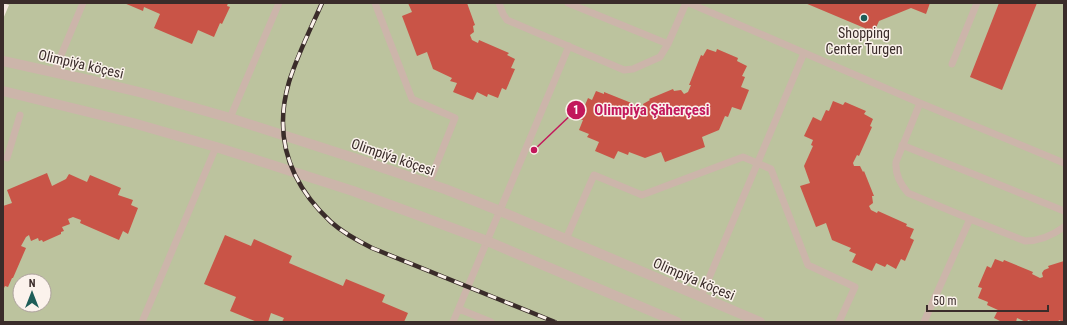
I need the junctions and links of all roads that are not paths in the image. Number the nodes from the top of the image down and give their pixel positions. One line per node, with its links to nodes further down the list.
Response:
1 (83, 3): 14 (lane)
2 (278, 3): 18 (lane)
3 (375, 3): 24 (lane)
4 (499, 3): 10 (lane)
5 (568, 3): 9 (lane)
6 (686, 3): 9 (lane)
7 (689, 3): 11 (lane)
8 (977, 3): 13 (lane)
9 (668, 44): 10 (lane)
10 (568, 46): 25 (lane)
11 (804, 53): 16 (lane); 22 (lane)
12 (3, 61): 14 (street, Olimpiýa köçesi)
13 (952, 64)
14 (54, 72): 18 (street, Olimpiýa köçesi)
15 (3, 90): 20 (street)
16 (920, 103): 19 (lane); 23 (lane)
17 (20, 115): 21 (lane)
18 (230, 118): 24 (street, Olimpiýa köçesi)
19 (902, 145): 26 (lane); 27 (lane)
20 (216, 147): 30 (street); 33 (lane)
21 (7, 158)
22 (758, 163): 29 (lane); 31 (lane); 38 (lane)
23 (1064, 163)
24 (429, 184): 25 (street, Olimpiýa köçesi)
25 (500, 211): 29 (street, Olimpiýa köçesi); 30 (lane)
26 (1064, 211)
27 (970, 219): 28 (lane); 39 (lane)
28 (1064, 227)
29 (566, 239): 31 (street, Olimpiýa köçesi)
30 (487, 241): 32 (lane); 36 (street)
31 (701, 298): 37 (street, Olimpiýa köçesi)
32 (459, 308): 34 (lane); 35 (lane)
33 (142, 322)
34 (453, 322)
35 (491, 322)
36 (677, 322)
37 (760, 322)
38 (839, 322)
39 (924, 322)

